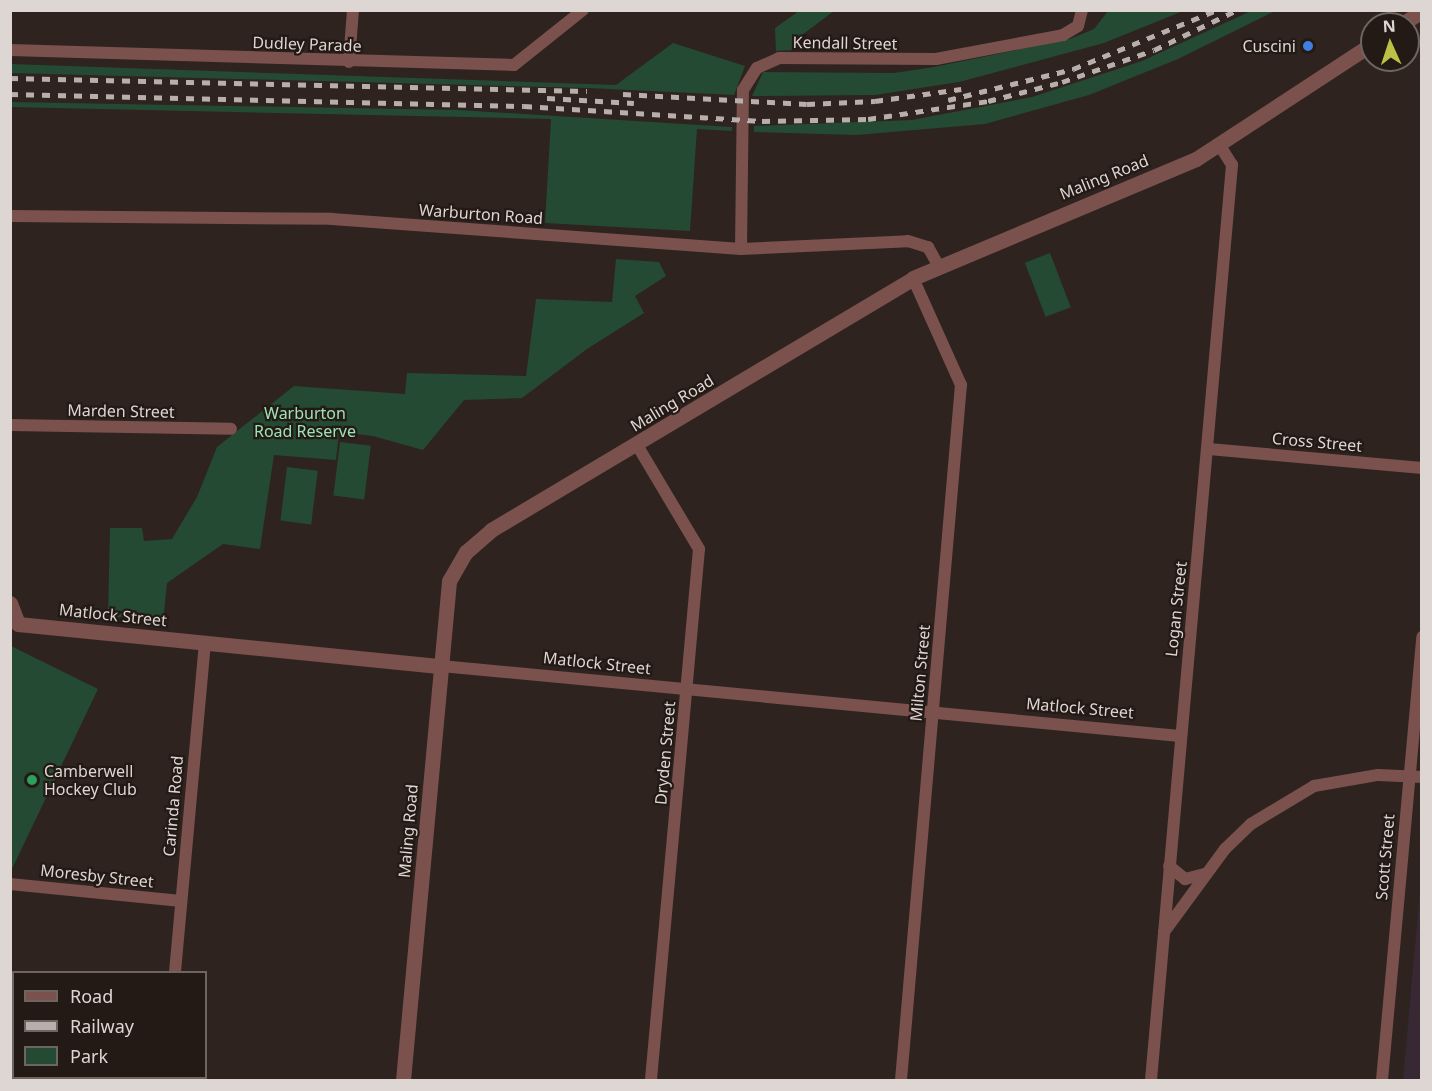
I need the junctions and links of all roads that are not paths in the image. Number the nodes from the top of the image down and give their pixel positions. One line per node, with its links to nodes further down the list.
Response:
1 (354, 10): 6 (street)
2 (583, 10): 6 (street, Dudley Parade)
3 (1082, 10): 9 (street, Kendall Street)
4 (10, 50): 6 (street, Dudley Parade)
5 (1360, 52): 7 (street, Maling Road)
6 (349, 62)
7 (1220, 144): 10 (street, Maling Road); 15 (street, Logan Street)
8 (10, 216): 9 (street, Warburton Road)
9 (741, 249): 10 (street, Warburton Road)
10 (938, 265): 11 (street, Maling Road)
11 (913, 278): 14 (street, Maling Road); 23 (street, Milton Street)
12 (10, 425): 13 (street, Marden Street)
13 (231, 429)
14 (637, 445): 21 (street, Maling Road); 22 (street, Dryden Street)
15 (1209, 449): 16 (street, Cross Street); 24 (street, Logan Street)
16 (1422, 468)
17 (10, 603): 18 (street)
18 (14, 623): 20 (street, Matlock Street)
19 (1422, 637): 25 (street, Scott Street)
20 (205, 642): 21 (street, Matlock Street); 30 (street, Carinda Road)
21 (441, 666): 22 (street, Matlock Street); 33 (street, Maling Road)
22 (687, 690): 23 (street, Matlock Street); 34 (street, Dryden Street)
23 (933, 713): 24 (street, Matlock Street); 35 (street, Milton Street)
24 (1180, 735): 27 (street, Logan Street)
25 (1409, 775): 26 (street); 28 (street); 37 (street, Scott Street)
26 (1422, 777)
27 (1169, 866): 28 (street); 31 (street, Logan Street)
28 (1205, 874): 31 (street)
29 (10, 884): 30 (street, Moresby Street)
30 (181, 901): 32 (street, Carinda Road)
31 (1164, 933): 36 (street, Logan Street)
32 (175, 971)
33 (403, 1080)
34 (651, 1080)
35 (901, 1080)
36 (1151, 1080)
37 (1382, 1080)

